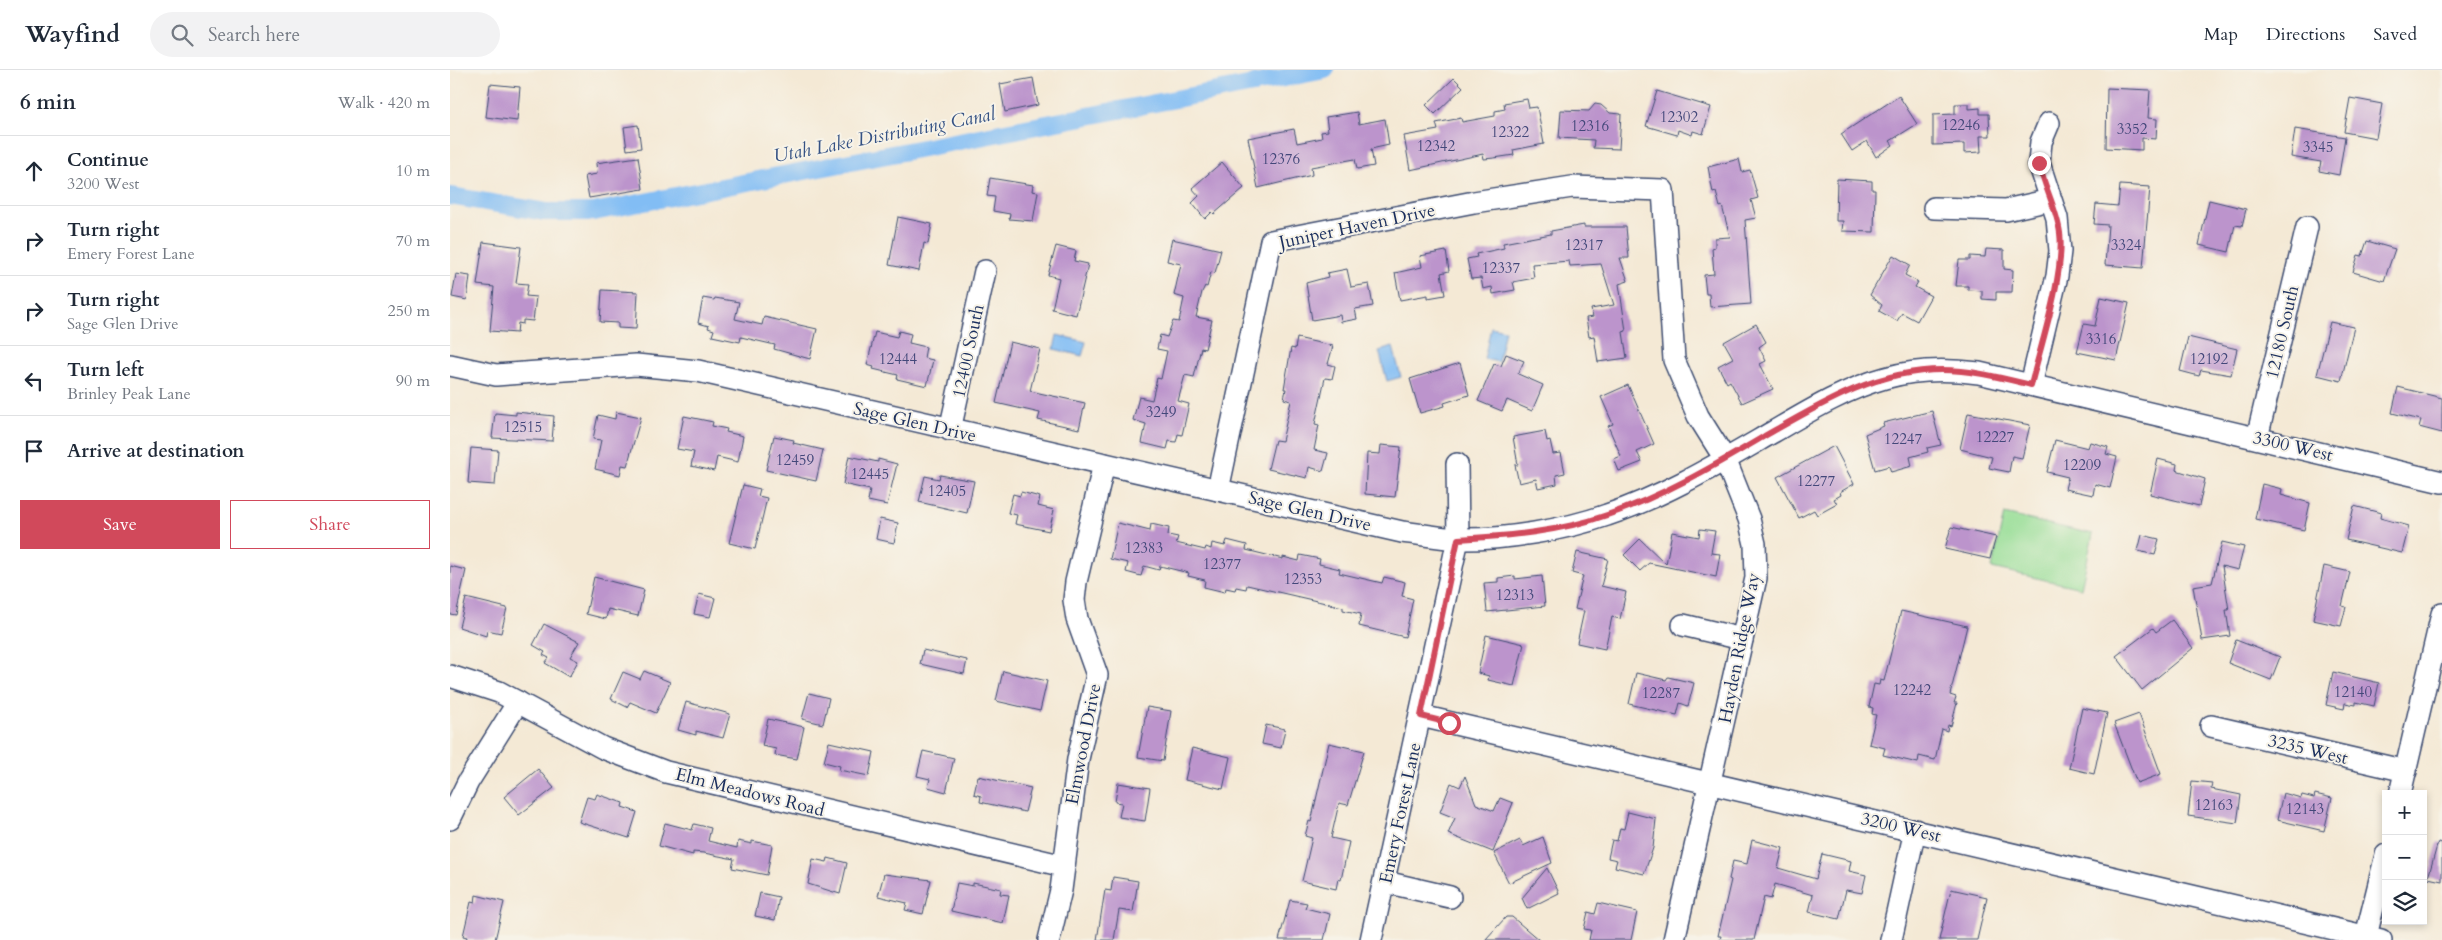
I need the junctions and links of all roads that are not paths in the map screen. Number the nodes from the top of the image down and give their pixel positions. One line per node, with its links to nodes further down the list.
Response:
1 (2049, 123): 3 (street)
2 (1663, 190): 12 (street, Hayden Ridge Way); 16 (street, Juniper Haven Drive)
3 (2050, 200): 4 (street); 8 (street)
4 (1934, 208)
5 (2307, 227): 11 (street, 12180 South)
6 (985, 271): 10 (street, 12400 South)
7 (450, 365): 10 (street, Sage Glen Drive)
8 (2031, 385): 9 (street, Sage Glen Drive); 12 (street, Sage Glen Drive)
9 (2143, 412): 11 (street, 3300 West)
10 (950, 430): 13 (street, Sage Glen Drive)
11 (2257, 438): 15 (street, 3300 West)
12 (1725, 460): 17 (street, Sage Glen Drive); 20 (street, Hayden Ridge Way)
13 (1104, 464): 16 (street, Sage Glen Drive); 30 (street, Elmwood Drive)
14 (1458, 464): 17 (street, Emery Forest Lane)
15 (2442, 482)
16 (1218, 490): 17 (street, Sage Glen Drive)
17 (1458, 539): 23 (street, Emery Forest Lane)
18 (2442, 614): 25 (street)
19 (1682, 625): 20 (street)
20 (1742, 639): 26 (street, Hayden Ridge Way)
21 (450, 676): 22 (street, Elm Meadows Road)
22 (518, 702): 28 (street); 30 (street, Elm Meadows Road)
23 (1421, 716): 26 (street, 3200 West); 32 (street, Emery Forest Lane)
24 (2211, 726): 25 (street, 3235 West)
25 (2406, 771): 27 (street)
26 (1711, 784): 29 (street, 3200 West); 37 (street, Hayden Ridge Way)
27 (2401, 790)
28 (450, 819)
29 (1915, 830): 34 (street, 3200 West); 38 (street)
30 (1064, 866): 35 (street, Elmwood Drive)
31 (2382, 877): 34 (street)
32 (1385, 882): 33 (street); 36 (street, Emery Forest Lane)
33 (1450, 897)
34 (2371, 939)
35 (1049, 940)
36 (1371, 940)
37 (1674, 940)
38 (1891, 940)

